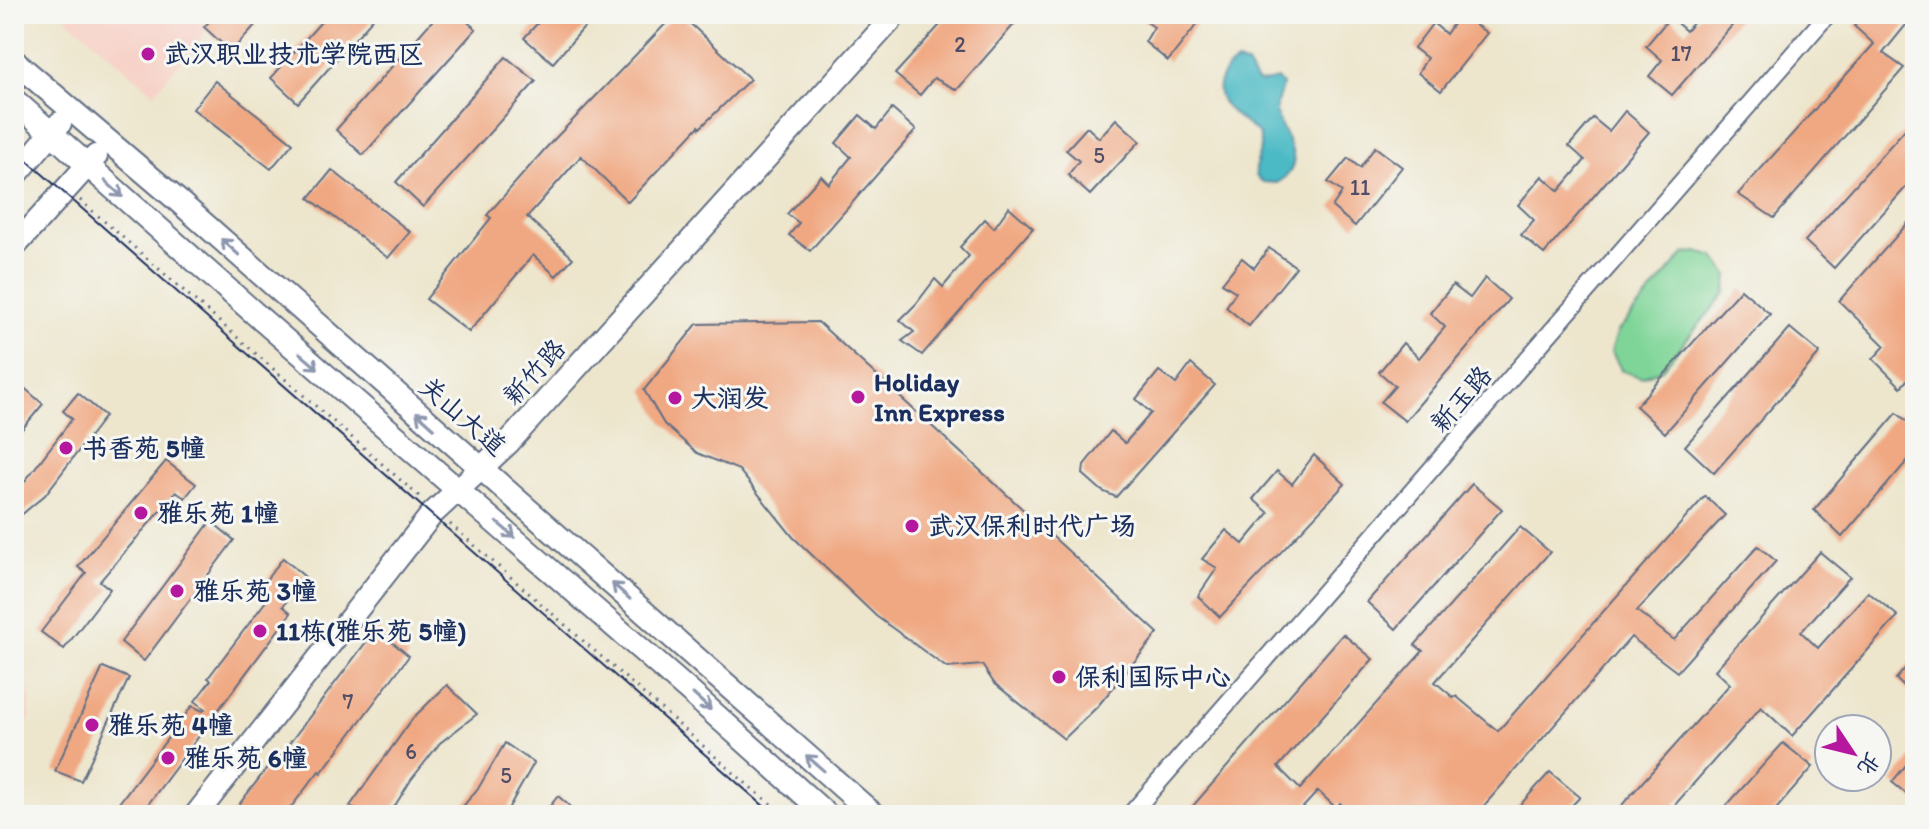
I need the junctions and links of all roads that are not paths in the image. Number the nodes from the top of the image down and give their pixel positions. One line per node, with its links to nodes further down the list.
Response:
1 (896, 14): 11 (main road, 新竹路)
2 (1828, 14): 16 (street, 新玉路)
3 (14, 61): 5 (main road, 关山大道)
4 (14, 100): 6 (main road)
5 (71, 110): 6 (main road); 7 (main road, 关山大道)
6 (52, 133): 8 (main road); 9 (main road)
7 (108, 141): 8 (main road); 11 (main road, 关山大道, one-way to 7)
8 (88, 164): 10 (main road); 12 (main road, one-way to 12)
9 (14, 177)
10 (14, 247)
11 (479, 468): 12 (main road, 新竹路); 15 (main road, 关山大道, one-way to 11)
12 (459, 489): 13 (main road, 新竹路); 14 (main road, one-way to 14)
13 (196, 815)
14 (827, 815)
15 (874, 815)
16 (1130, 815)

